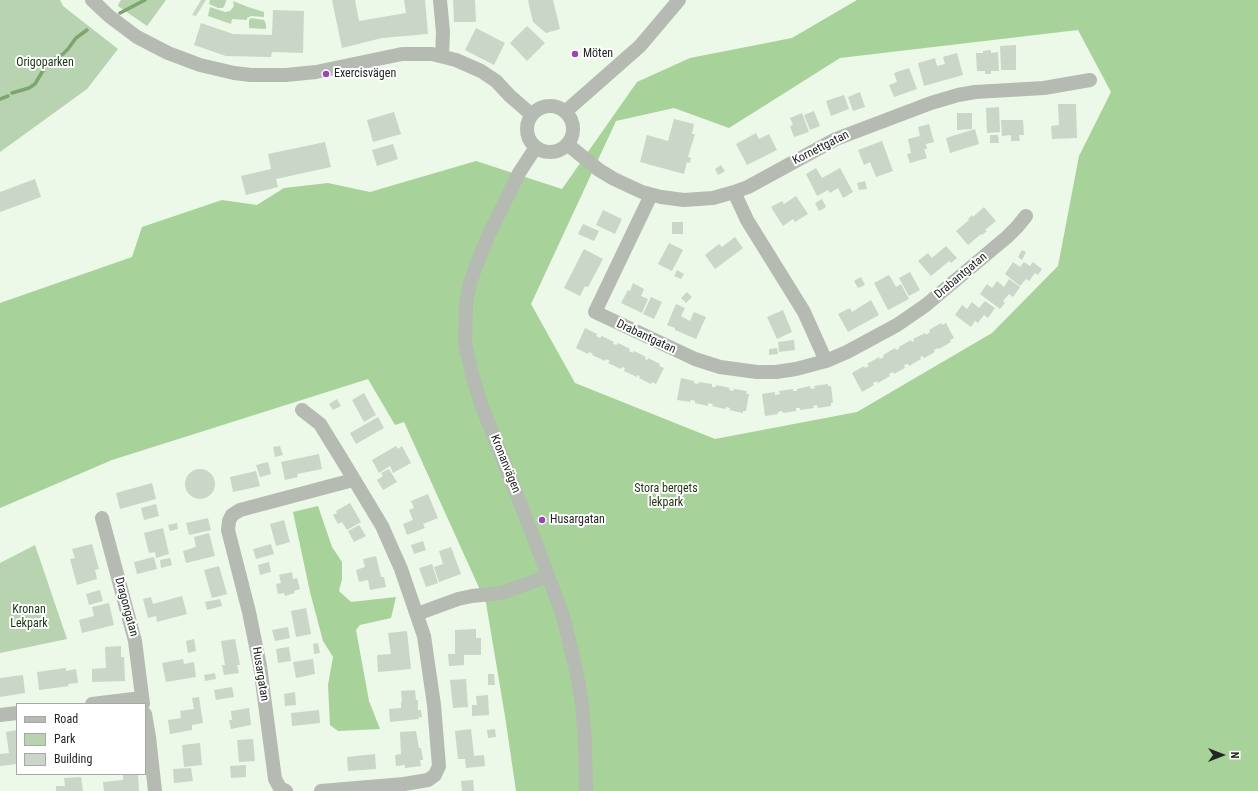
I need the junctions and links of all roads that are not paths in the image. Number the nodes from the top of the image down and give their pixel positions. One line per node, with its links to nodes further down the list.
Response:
1 (92, 0): 4 (street)
2 (440, 0): 4 (street)
3 (679, 0): 6 (street)
4 (442, 56): 7 (street)
5 (1090, 80): 10 (street, Kornettgatan)
6 (565, 112): 7 (street); 8 (street)
7 (532, 115): 9 (street)
8 (567, 144): 9 (street); 11 (street, Kornettgatan)
9 (536, 147): 17 (street, Kronanvägen)
10 (734, 192): 11 (street, Kornettgatan); 13 (street)
11 (651, 195): 13 (street, Drabantgatan)
12 (1026, 216): 13 (street, Drabantgatan)
13 (826, 361)
14 (302, 410): 15 (street)
15 (354, 480): 18 (street); 25 (street, Husargatan)
16 (102, 518): 19 (street, Dragongatan)
17 (548, 576): 18 (street); 27 (street, Kronanvägen)
18 (417, 614): 26 (street)
19 (143, 701): 20 (street, Dragongatan)
20 (109, 703)
21 (16, 713): 22 (street)
22 (0, 715)
23 (146, 720): 24 (street)
24 (155, 791)
25 (286, 791)
26 (321, 791)
27 (586, 791)

